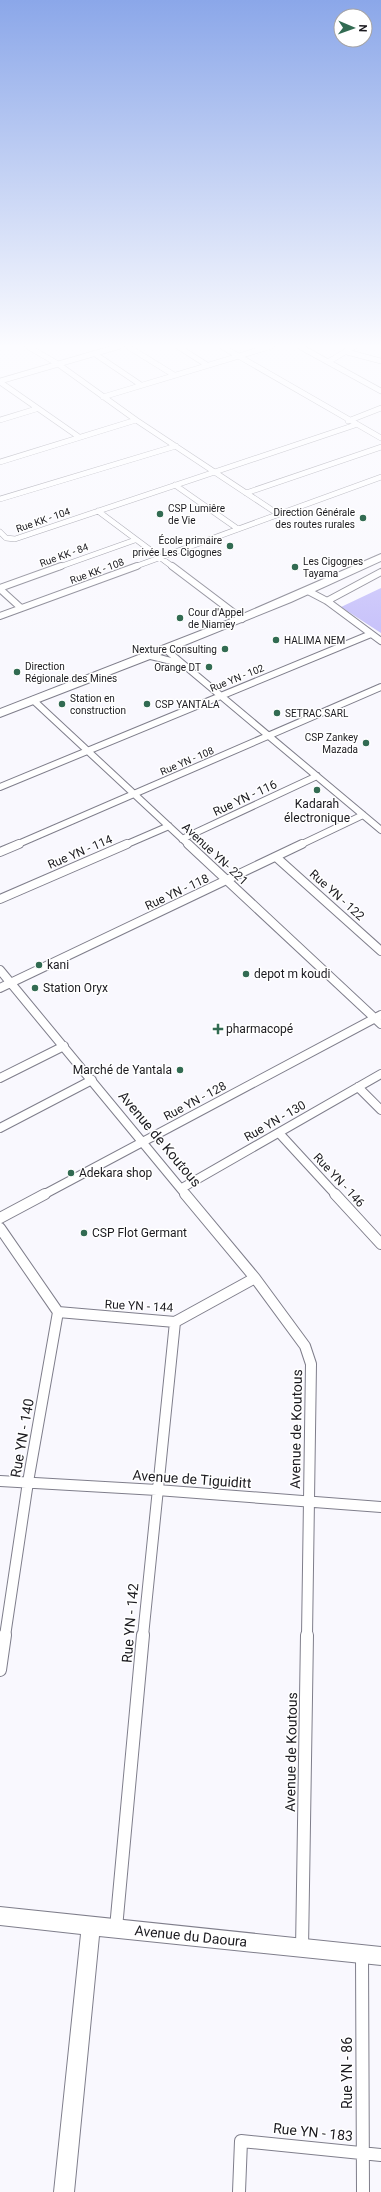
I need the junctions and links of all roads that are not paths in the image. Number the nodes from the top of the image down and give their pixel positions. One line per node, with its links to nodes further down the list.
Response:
1 (43, 448): 6 (street)
2 (168, 448): 11 (street)
3 (179, 448): 7 (street)
4 (285, 448): 7 (street, Rue KK - 104)
5 (377, 448): 10 (street)
6 (0, 462)
7 (214, 472): 9 (street, Rue KK - 104); 10 (street)
8 (381, 477): 13 (street, Rue KK - 108)
9 (175, 485): 12 (street, Rue KK - 104); 14 (street)
10 (246, 493): 13 (street)
11 (0, 499)
12 (98, 511): 15 (street, Rue KK - 104); 16 (street)
13 (278, 514): 14 (street, Rue KK - 108)
14 (238, 529): 18 (street, Rue KK - 108)
15 (0, 532)
16 (135, 540): 18 (street); 20 (street, Rue KK - 84)
17 (381, 557): 21 (highway)
18 (159, 558): 23 (street, Rue KK - 108); 25 (street)
19 (381, 572): 22 (street)
20 (0, 588): 23 (street)
21 (308, 591): 22 (street); 25 (highway)
22 (327, 601): 26 (street)
23 (21, 608): 24 (street, Rue KK - 108)
24 (0, 616)
25 (242, 619): 28 (highway)
26 (371, 634): 27 (street); 33 (street, Rue YN - 102)
27 (381, 641)
28 (181, 643): 29 (highway); 31 (highway)
29 (164, 650): 30 (highway); 31 (street)
30 (147, 655): 31 (highway); 34 (highway)
31 (178, 662): 33 (street)
32 (381, 688): 36 (street, Rue YN - 108)
33 (220, 696): 36 (street); 37 (street, Rue YN - 102)
34 (33, 700): 35 (highway); 37 (street, Avenue YN- 221)
35 (0, 713)
36 (269, 736): 38 (street); 40 (street, Rue YN - 108)
37 (88, 751): 39 (street, Rue YN - 102); 40 (street, Avenue YN- 221)
38 (318, 776): 41 (street); 44 (street, Rue YN - 116)
39 (0, 786)
40 (134, 794): 42 (street, Avenue YN- 221); 45 (street, Rue YN - 108)
41 (363, 816): 43 (street); 46 (street, Rue YN - 118)
42 (169, 826): 44 (street, Avenue YN- 221); 48 (street, Rue YN - 114)
43 (381, 830)
44 (182, 839): 47 (street, Avenue YN- 221)
45 (0, 852)
46 (276, 857): 47 (street, Rue YN - 118); 49 (street, Rue YN - 122)
47 (227, 880): 51 (street, Rue YN - 118); 53 (street, Avenue YN- 221)
48 (0, 899)
49 (381, 951)
50 (0, 970): 51 (street, Avenue de Koutous)
51 (10, 983): 52 (street, Rue YN - 118); 54 (street, Avenue de Koutous)
52 (0, 988)
53 (379, 1019): 62 (street, Rue YN - 128)
54 (64, 1046): 56 (street); 57 (street, Avenue de Koutous)
55 (381, 1074): 58 (street, Rue YN - 130)
56 (0, 1078)
57 (92, 1080): 60 (street); 62 (street, Avenue de Koutous)
58 (358, 1087): 59 (street); 61 (street, Rue YN - 130)
59 (381, 1110)
60 (0, 1128)
61 (278, 1133): 63 (street, Rue YN - 130); 66 (street, Rue YN - 146)
62 (144, 1142): 63 (street, Avenue de Koutous); 64 (street, Rue YN - 128)
63 (182, 1188): 67 (street, Avenue de Koutous)
64 (0, 1218)
65 (0, 1228): 68 (street)
66 (381, 1244)
67 (255, 1278): 69 (street, Rue YN - 144); 73 (street, Avenue de Koutous)
68 (58, 1312): 69 (street, Rue YN - 144); 71 (street, Rue YN - 140)
69 (175, 1322): 72 (street, Rue YN - 142)
70 (0, 1481): 71 (street, Avenue de Tiguiditt)
71 (28, 1482): 72 (street, Avenue de Tiguiditt); 75 (street, Rue YN - 140)
72 (157, 1490): 73 (street, Avenue de Tiguiditt); 78 (street, Rue YN - 142)
73 (309, 1501): 74 (street, Avenue de Tiguiditt); 79 (street, Avenue de Koutous)
74 (381, 1507)
75 (0, 1670)
76 (0, 1916): 77 (street, Avenue du Daoura)
77 (90, 1925): 78 (street, Avenue du Daoura); 84 (street)
78 (116, 1928): 79 (street, Avenue du Daoura)
79 (302, 1948): 80 (street, Avenue du Daoura)
80 (362, 1954): 81 (street, Avenue du Daoura); 82 (street, Rue YN - 86)
81 (381, 1956)
82 (363, 2154): 83 (street, Rue YN - 183); 85 (street, Rue YN - 183); 86 (street, Rue YN - 86)
83 (381, 2155)
84 (64, 2192)
85 (239, 2192)
86 (364, 2192)

